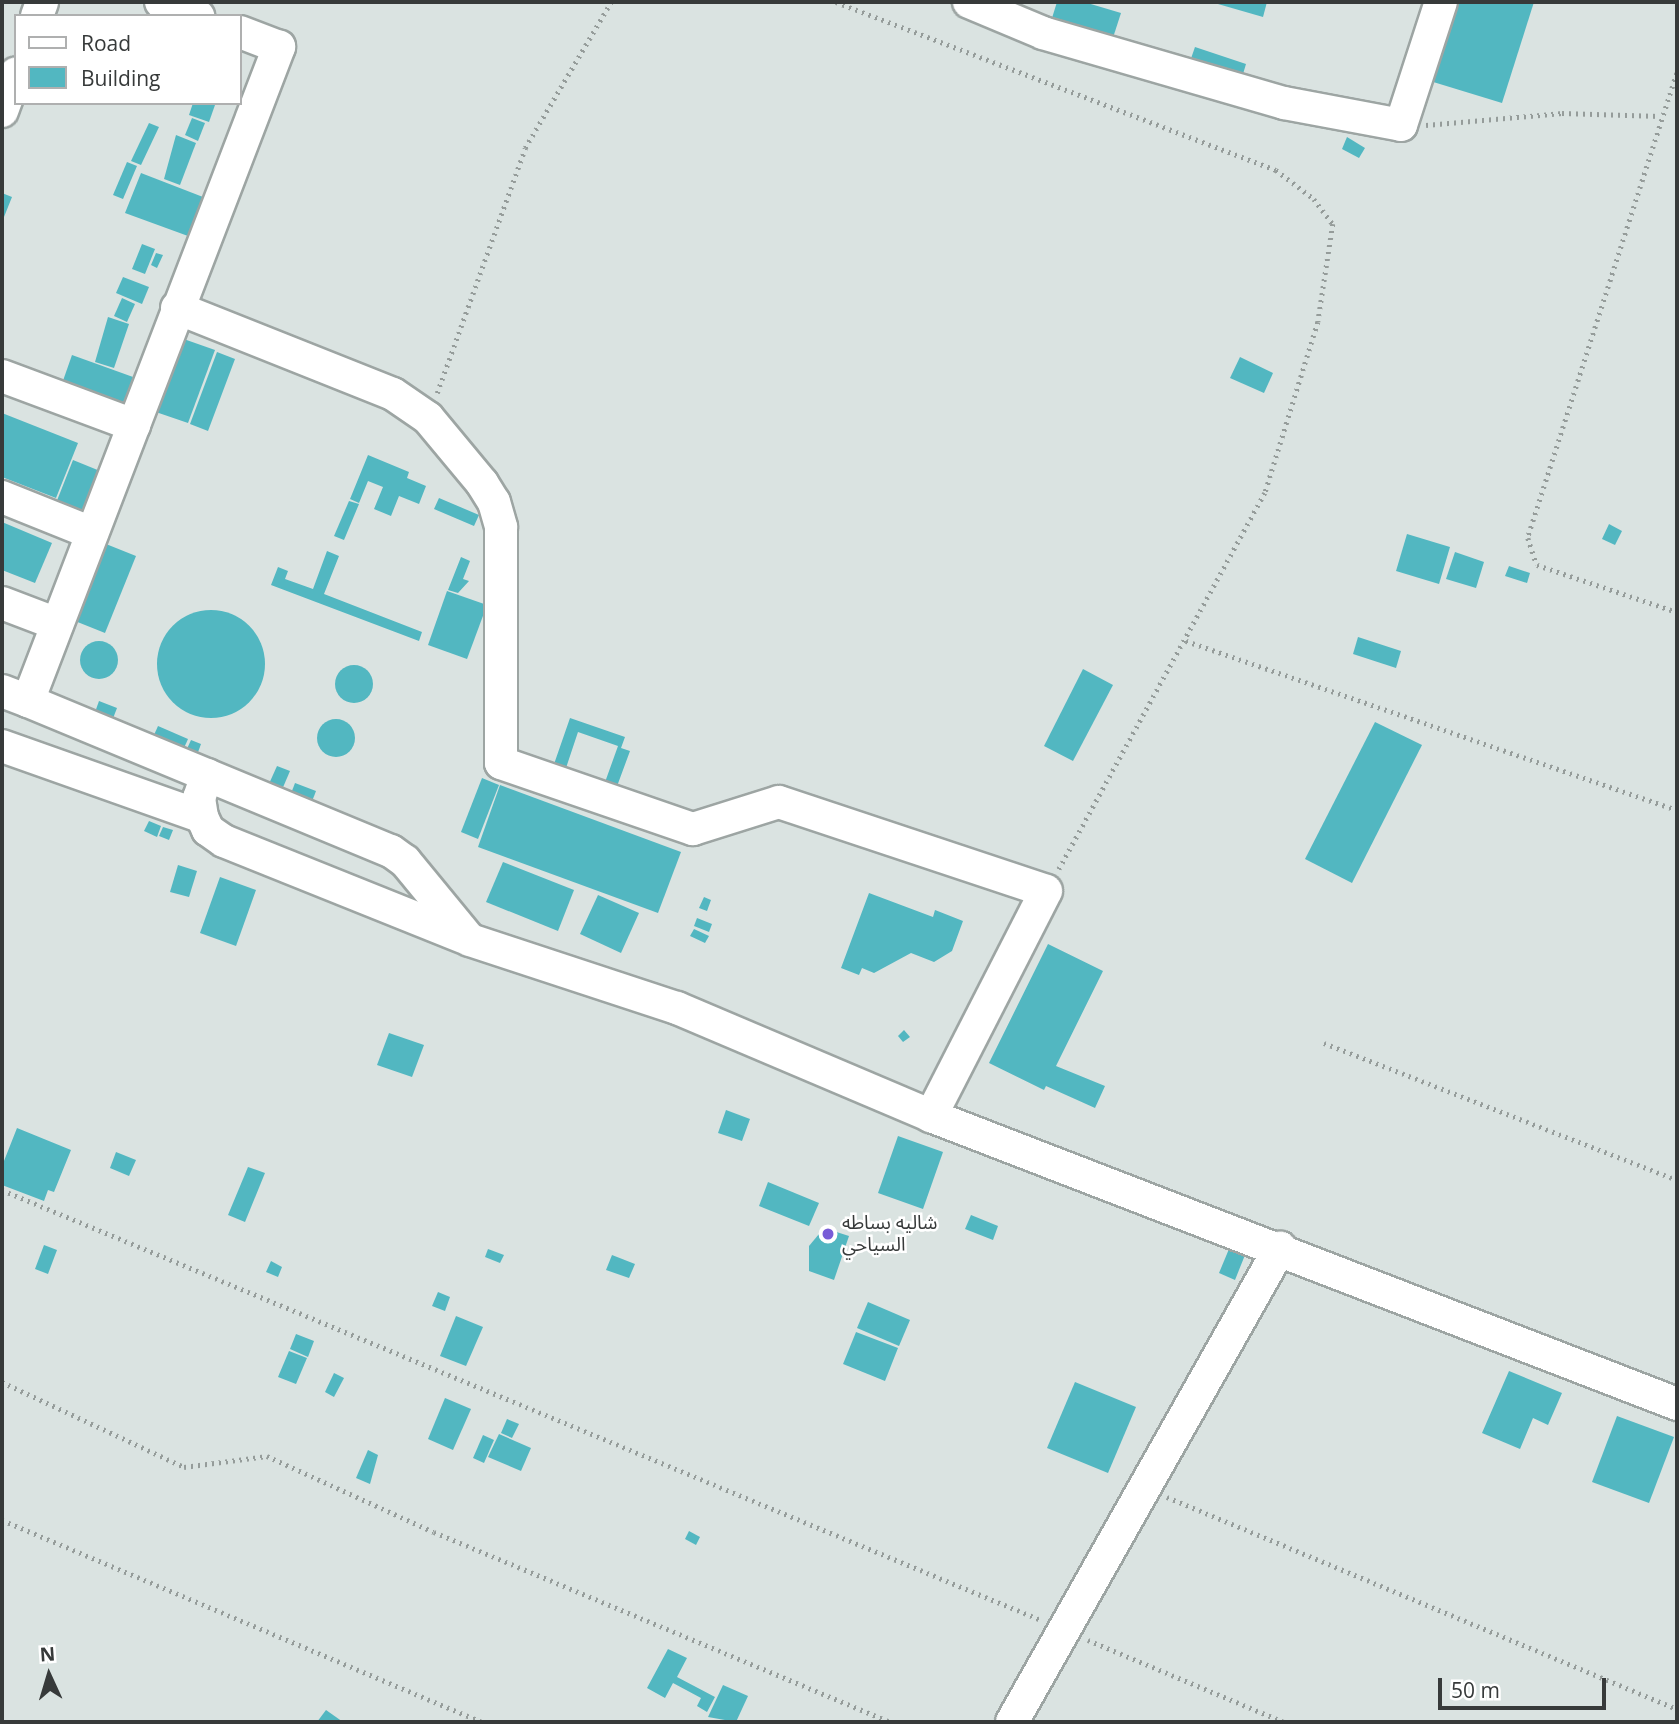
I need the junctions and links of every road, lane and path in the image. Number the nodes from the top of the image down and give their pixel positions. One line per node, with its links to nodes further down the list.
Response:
1 (161, 2): 6 (street)
2 (611, 2): 15 (path)
3 (836, 2): 22 (path)
4 (969, 2): 12 (street)
5 (1441, 2): 12 (street)
6 (193, 14)
7 (242, 33): 13 (street)
8 (1677, 73): 11 (path)
9 (14, 78): 10 (street)
10 (2, 111)
11 (1660, 116): 12 (path); 20 (path)
12 (1401, 125)
13 (177, 308): 15 (street); 16 (street)
14 (2, 376): 16 (street)
15 (428, 418): 28 (street)
16 (134, 425): 18 (street)
17 (2, 497): 18 (street)
18 (92, 533): 21 (street)
19 (2, 603): 21 (street)
20 (1677, 612)
21 (57, 624): 23 (street)
22 (1186, 641): 26 (path); 28 (path)
23 (15, 696): 25 (street)
24 (2, 746): 27 (street)
25 (207, 775): 27 (street); 29 (street)
26 (1677, 810)
27 (202, 817): 29 (street)
28 (1046, 891): 31 (street)
29 (470, 940): 31 (street)
30 (1324, 1043): 32 (path)
31 (931, 1116): 34 (street)
32 (1677, 1180)
33 (2, 1190): 39 (path)
34 (1280, 1248): 36 (street); 37 (street)
35 (2, 1382): 42 (path)
36 (1677, 1404)
37 (1147, 1489): 39 (street); 40 (path)
38 (2, 1520): 41 (path)
39 (1063, 1629): 43 (street); 44 (path)
40 (1677, 1709)
41 (482, 1722)
42 (890, 1722)
43 (1013, 1722)
44 (1284, 1722)

